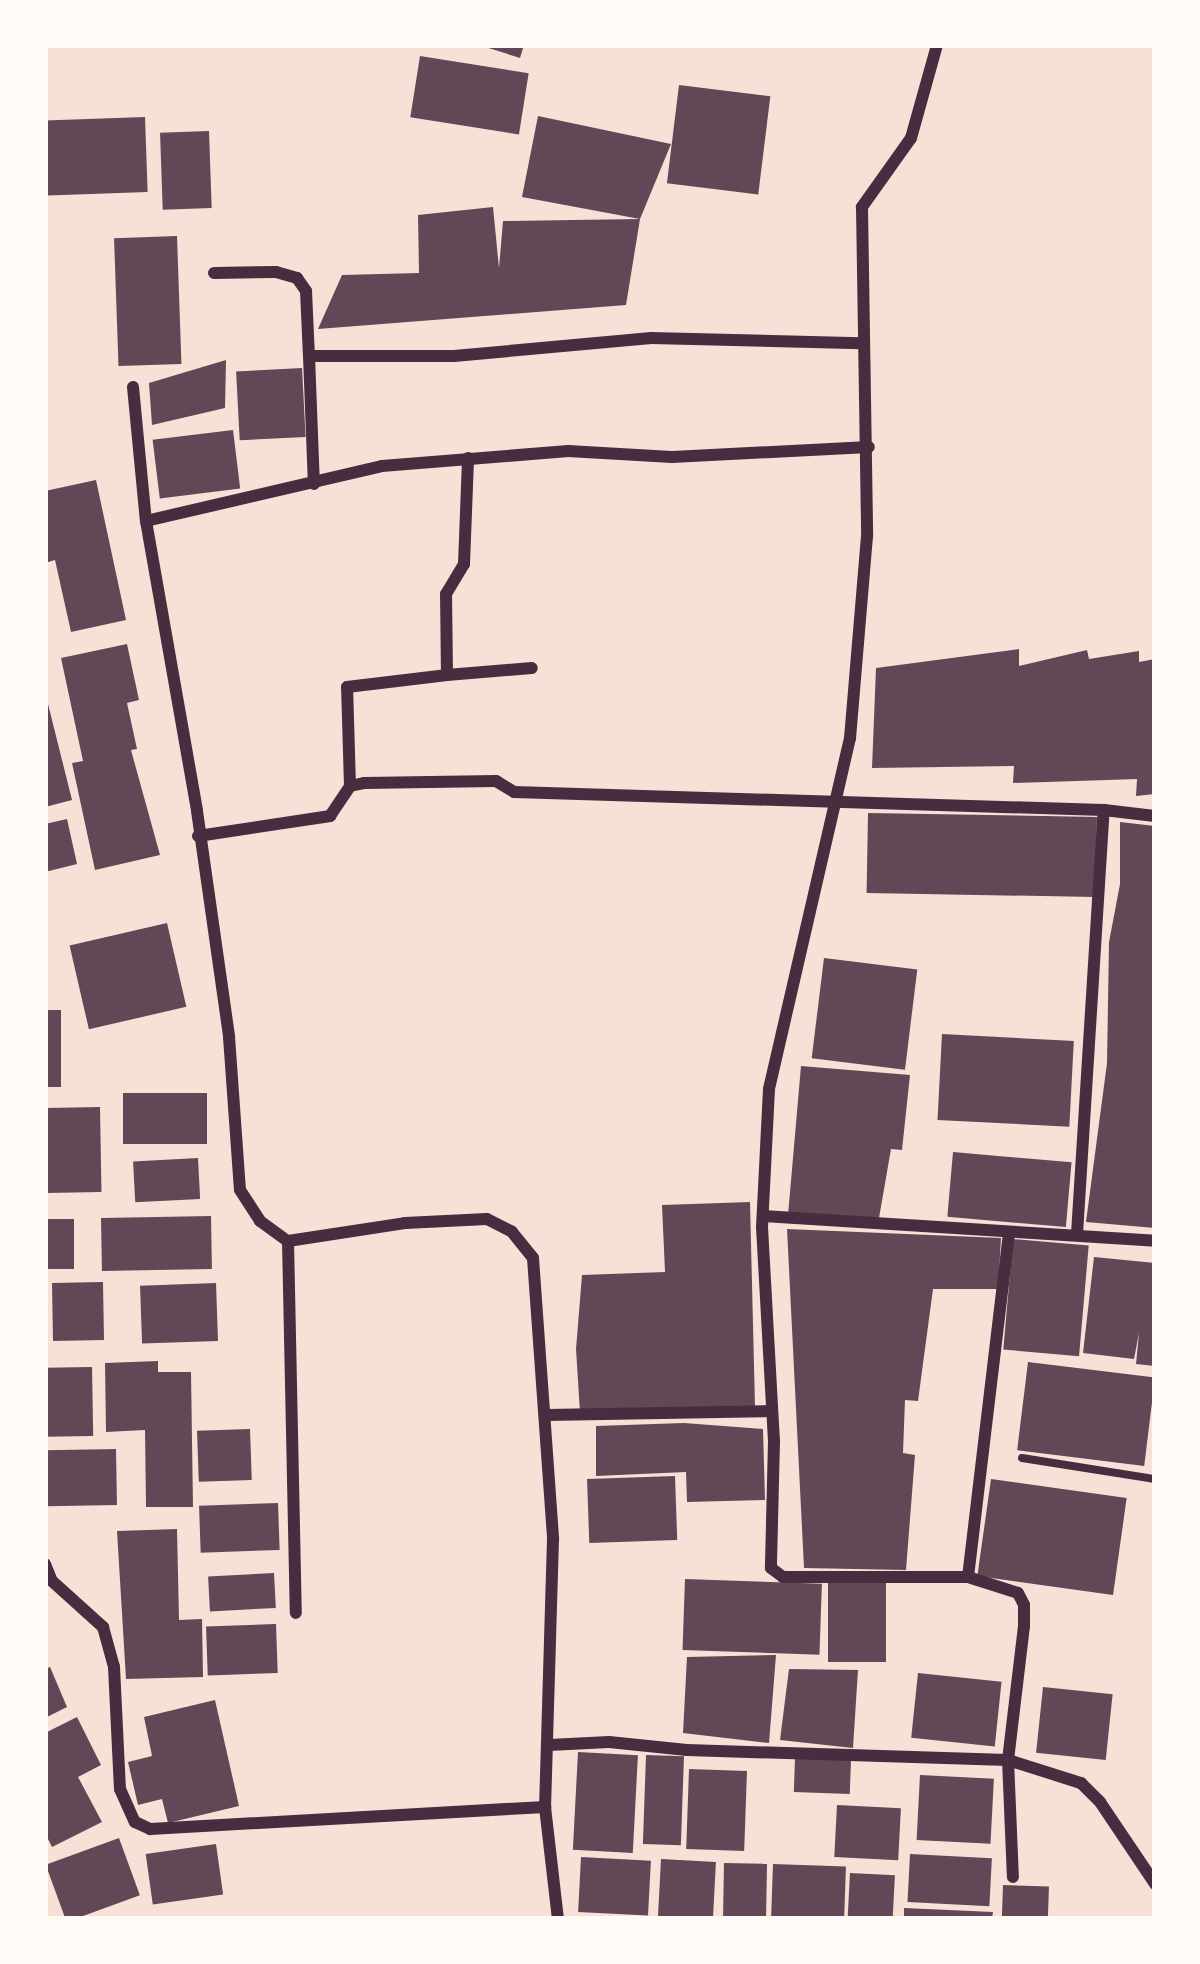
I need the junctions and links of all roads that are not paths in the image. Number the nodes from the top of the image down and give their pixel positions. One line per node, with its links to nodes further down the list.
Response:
1 (937, 45): 3 (street)
2 (214, 273): 4 (street)
3 (860, 343): 4 (street); 6 (street)
4 (309, 356): 8 (street)
5 (133, 387): 9 (street)
6 (869, 447): 7 (street); 13 (street)
7 (468, 458): 8 (street); 11 (street)
8 (314, 484): 9 (street)
9 (146, 521): 16 (street)
10 (532, 668): 11 (street)
11 (447, 675): 12 (street)
12 (350, 786): 13 (street); 16 (street)
13 (839, 804): 14 (street); 17 (street)
14 (1104, 810): 15 (street); 19 (street)
15 (1155, 816)
16 (198, 836): 20 (street)
17 (763, 1216): 18 (street); 22 (street)
18 (1009, 1233): 19 (street); 25 (street)
19 (1077, 1234): 21 (street)
20 (288, 1241): 23 (street); 26 (street)
21 (1155, 1241)
22 (771, 1411): 23 (street); 25 (street)
23 (546, 1415): 27 (street)
24 (45, 1564): 29 (street)
25 (968, 1577): 28 (street)
26 (296, 1613)
27 (549, 1745): 28 (street); 29 (street)
28 (1008, 1760): 30 (street); 31 (street)
29 (545, 1807): 32 (street)
30 (1013, 1877)
31 (1155, 1884)
32 (558, 1919)

